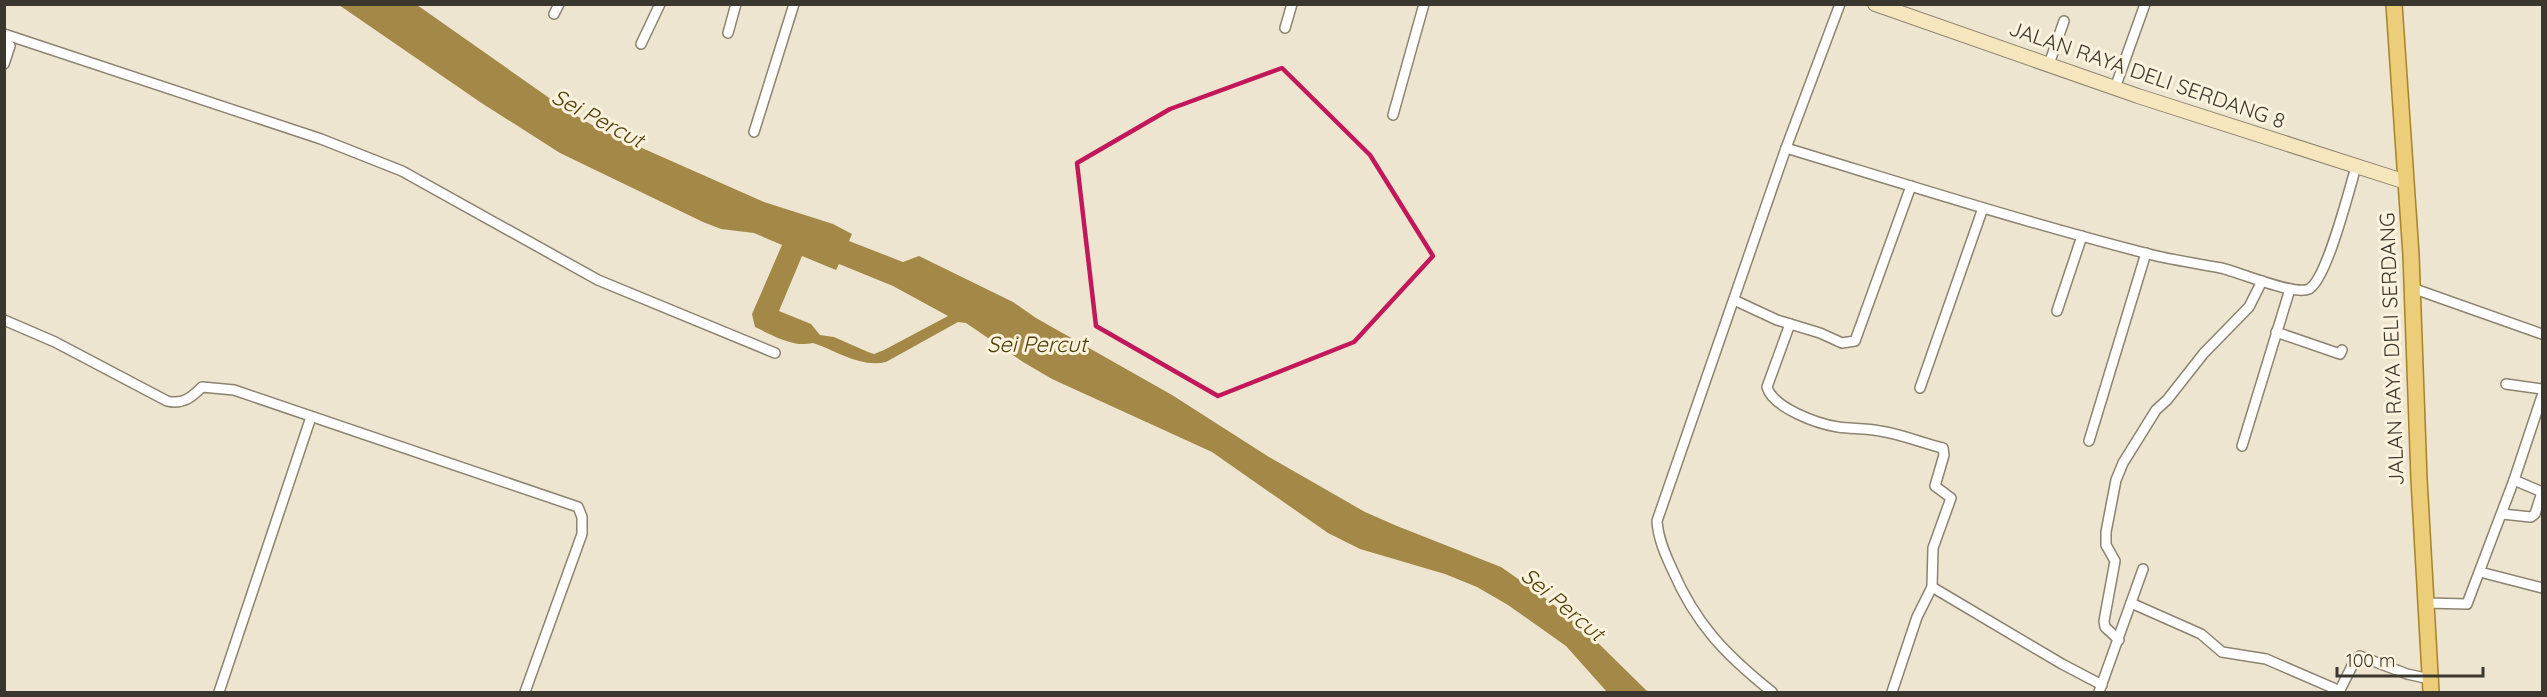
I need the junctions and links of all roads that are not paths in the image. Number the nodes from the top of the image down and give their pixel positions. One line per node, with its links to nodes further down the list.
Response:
1 (660, 4): 16 (street)
2 (736, 4): 13 (street)
3 (794, 4): 21 (street)
4 (1292, 4): 12 (street)
5 (1425, 4): 20 (street)
6 (1840, 4): 22 (street)
7 (1875, 4): 10 (street, JALAN RAYA DELI SERDANG 8)
8 (2145, 4): 19 (street)
9 (2394, 4): 24 (main road, JALAN RAYA DELI SERDANG)
10 (1900, 9): 18 (street, JALAN RAYA DELI SERDANG 8)
11 (2064, 21): 18 (street)
12 (1285, 28)
13 (728, 33)
14 (4, 34): 39 (street)
15 (4, 41): 17 (street)
16 (641, 44)
17 (4, 64)
18 (2049, 64): 19 (street, JALAN RAYA DELI SERDANG 8)
19 (2115, 88): 23 (street, JALAN RAYA DELI SERDANG 8)
20 (1393, 115)
21 (754, 132)
22 (1786, 148): 25 (street); 32 (street)
23 (2356, 167): 24 (street, JALAN RAYA DELI SERDANG 8); 31 (street)
24 (2406, 182): 30 (main road, JALAN RAYA DELI SERDANG)
25 (1911, 186): 26 (street); 35 (street)
26 (1983, 208): 27 (street); 41 (street)
27 (2082, 236): 28 (street); 33 (street)
28 (2146, 253): 29 (street); 45 (street)
29 (2262, 281): 31 (street); 56 (street)
30 (2412, 288): 37 (street); 55 (main road, JALAN RAYA DELI SERDANG)
31 (2290, 289): 36 (street)
32 (1734, 300): 35 (street); 62 (street)
33 (2057, 311)
34 (4, 320): 44 (street)
35 (1790, 324): 52 (street)
36 (2276, 332): 38 (street); 46 (street)
37 (2542, 334)
38 (2342, 350)
39 (775, 353)
40 (2506, 384): 42 (street)
41 (1920, 388)
42 (2542, 389)
43 (2542, 396): 47 (street)
44 (311, 417): 60 (street); 61 (street)
45 (2089, 441)
46 (2241, 446)
47 (2514, 480): 48 (street); 49 (street)
48 (2542, 492): 49 (street)
49 (2502, 514): 51 (street)
50 (2143, 569): 54 (street)
51 (2480, 572): 53 (street); 55 (street)
52 (1932, 587): 58 (street); 63 (street)
53 (2542, 588)
54 (2131, 603): 56 (street); 59 (street)
55 (2426, 603): 57 (main road, JALAN RAYA DELI SERDANG)
56 (2119, 640): 58 (street)
57 (2430, 686): 59 (street)
58 (2100, 689)
59 (2339, 692)
60 (219, 693)
61 (525, 693)
62 (1772, 693)
63 (1892, 693)

